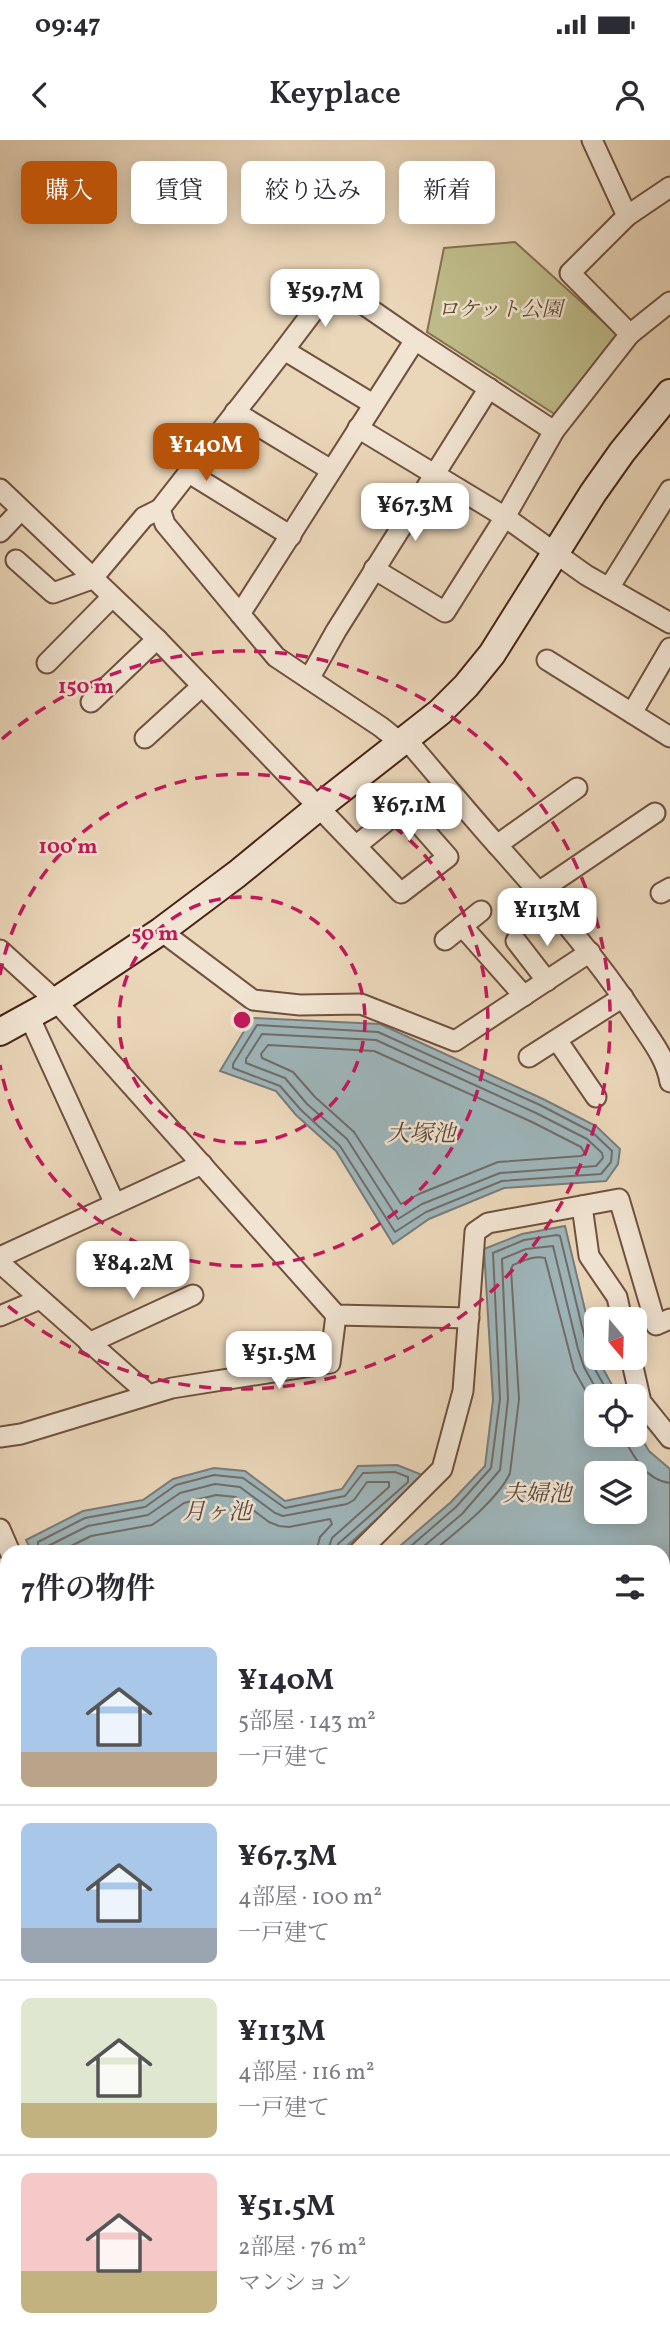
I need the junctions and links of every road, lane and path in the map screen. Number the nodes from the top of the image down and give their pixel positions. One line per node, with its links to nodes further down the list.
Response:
1 (592, 140): 3 (street)
2 (670, 187): 3 (street)
3 (627, 216): 5 (street)
4 (670, 302): 5 (street)
5 (630, 334): 13 (street)
6 (415, 340): 7 (street); 8 (street); 10 (street)
7 (284, 350): 10 (street); 11 (street)
8 (489, 388): 13 (street); 16 (street)
9 (670, 393): 24 (street)
10 (373, 404): 12 (street)
11 (236, 412): 14 (street); 15 (street)
12 (358, 428): 14 (street); 16 (street)
13 (554, 431): 21 (street)
14 (331, 470): 23 (street)
15 (189, 473): 19 (street); 23 (street)
16 (433, 475): 21 (street); 26 (street)
17 (0, 489): 20 (street)
18 (670, 489): 28 (street)
19 (160, 509): 27 (street); 30 (street)
20 (21, 510): 22 (street); 27 (street)
21 (505, 517): 24 (street); 26 (street)
22 (0, 532)
23 (291, 536): 30 (street)
24 (555, 554): 28 (street); 42 (street)
25 (16, 560): 27 (street)
26 (374, 569): 36 (street)
27 (92, 579): 29 (street)
28 (609, 588): 31 (street)
29 (112, 597): 32 (street); 35 (street)
30 (240, 614): 36 (street)
31 (670, 623)
32 (157, 639): 37 (street); 38 (street)
33 (670, 648): 39 (street)
34 (547, 660): 39 (street)
35 (47, 663)
36 (309, 679): 42 (street)
37 (202, 686): 41 (street); 44 (street)
38 (92, 702)
39 (632, 713): 40 (street)
40 (670, 737)
41 (145, 738)
42 (404, 741): 44 (street); 47 (street)
43 (577, 788): 47 (street)
44 (320, 806): 46 (street); 51 (street)
45 (655, 813): 48 (street)
46 (357, 845): 46 (street)
47 (497, 845): 48 (street)
48 (540, 891): 55 (street)
49 (481, 911): 50 (street)
50 (462, 926): 52 (street); 57 (street)
51 (161, 931): 57 (street); 59 (street)
52 (446, 940)
53 (516, 941): 56 (street)
54 (0, 950): 59 (street)
55 (590, 952): 56 (street); 58 (street)
56 (547, 981): 57 (street)
57 (524, 996)
58 (623, 997): 62 (street); 64 (street)
59 (56, 1001): 60 (street); 66 (street)
60 (29, 1016): 61 (street); 67 (street)
61 (0, 1032)
62 (556, 1040): 63 (street); 65 (street)
63 (529, 1057)
64 (669, 1070)
65 (596, 1097)
66 (202, 1164): 67 (street); 74 (street)
67 (115, 1204): 69 (street)
68 (582, 1206): 73 (street); 76 (street); 77 (street)
69 (0, 1257)
70 (0, 1263): 72 (street)
71 (194, 1295): 78 (street)
72 (40, 1299): 75 (street); 78 (street)
73 (619, 1307)
74 (336, 1315): 76 (street); 80 (street)
75 (0, 1316)
76 (468, 1318): 83 (street)
77 (670, 1320)
78 (89, 1343): 80 (street)
79 (634, 1370): 82 (street)
80 (148, 1394): 81 (street)
81 (0, 1437)
82 (670, 1438)
83 (366, 1545)

